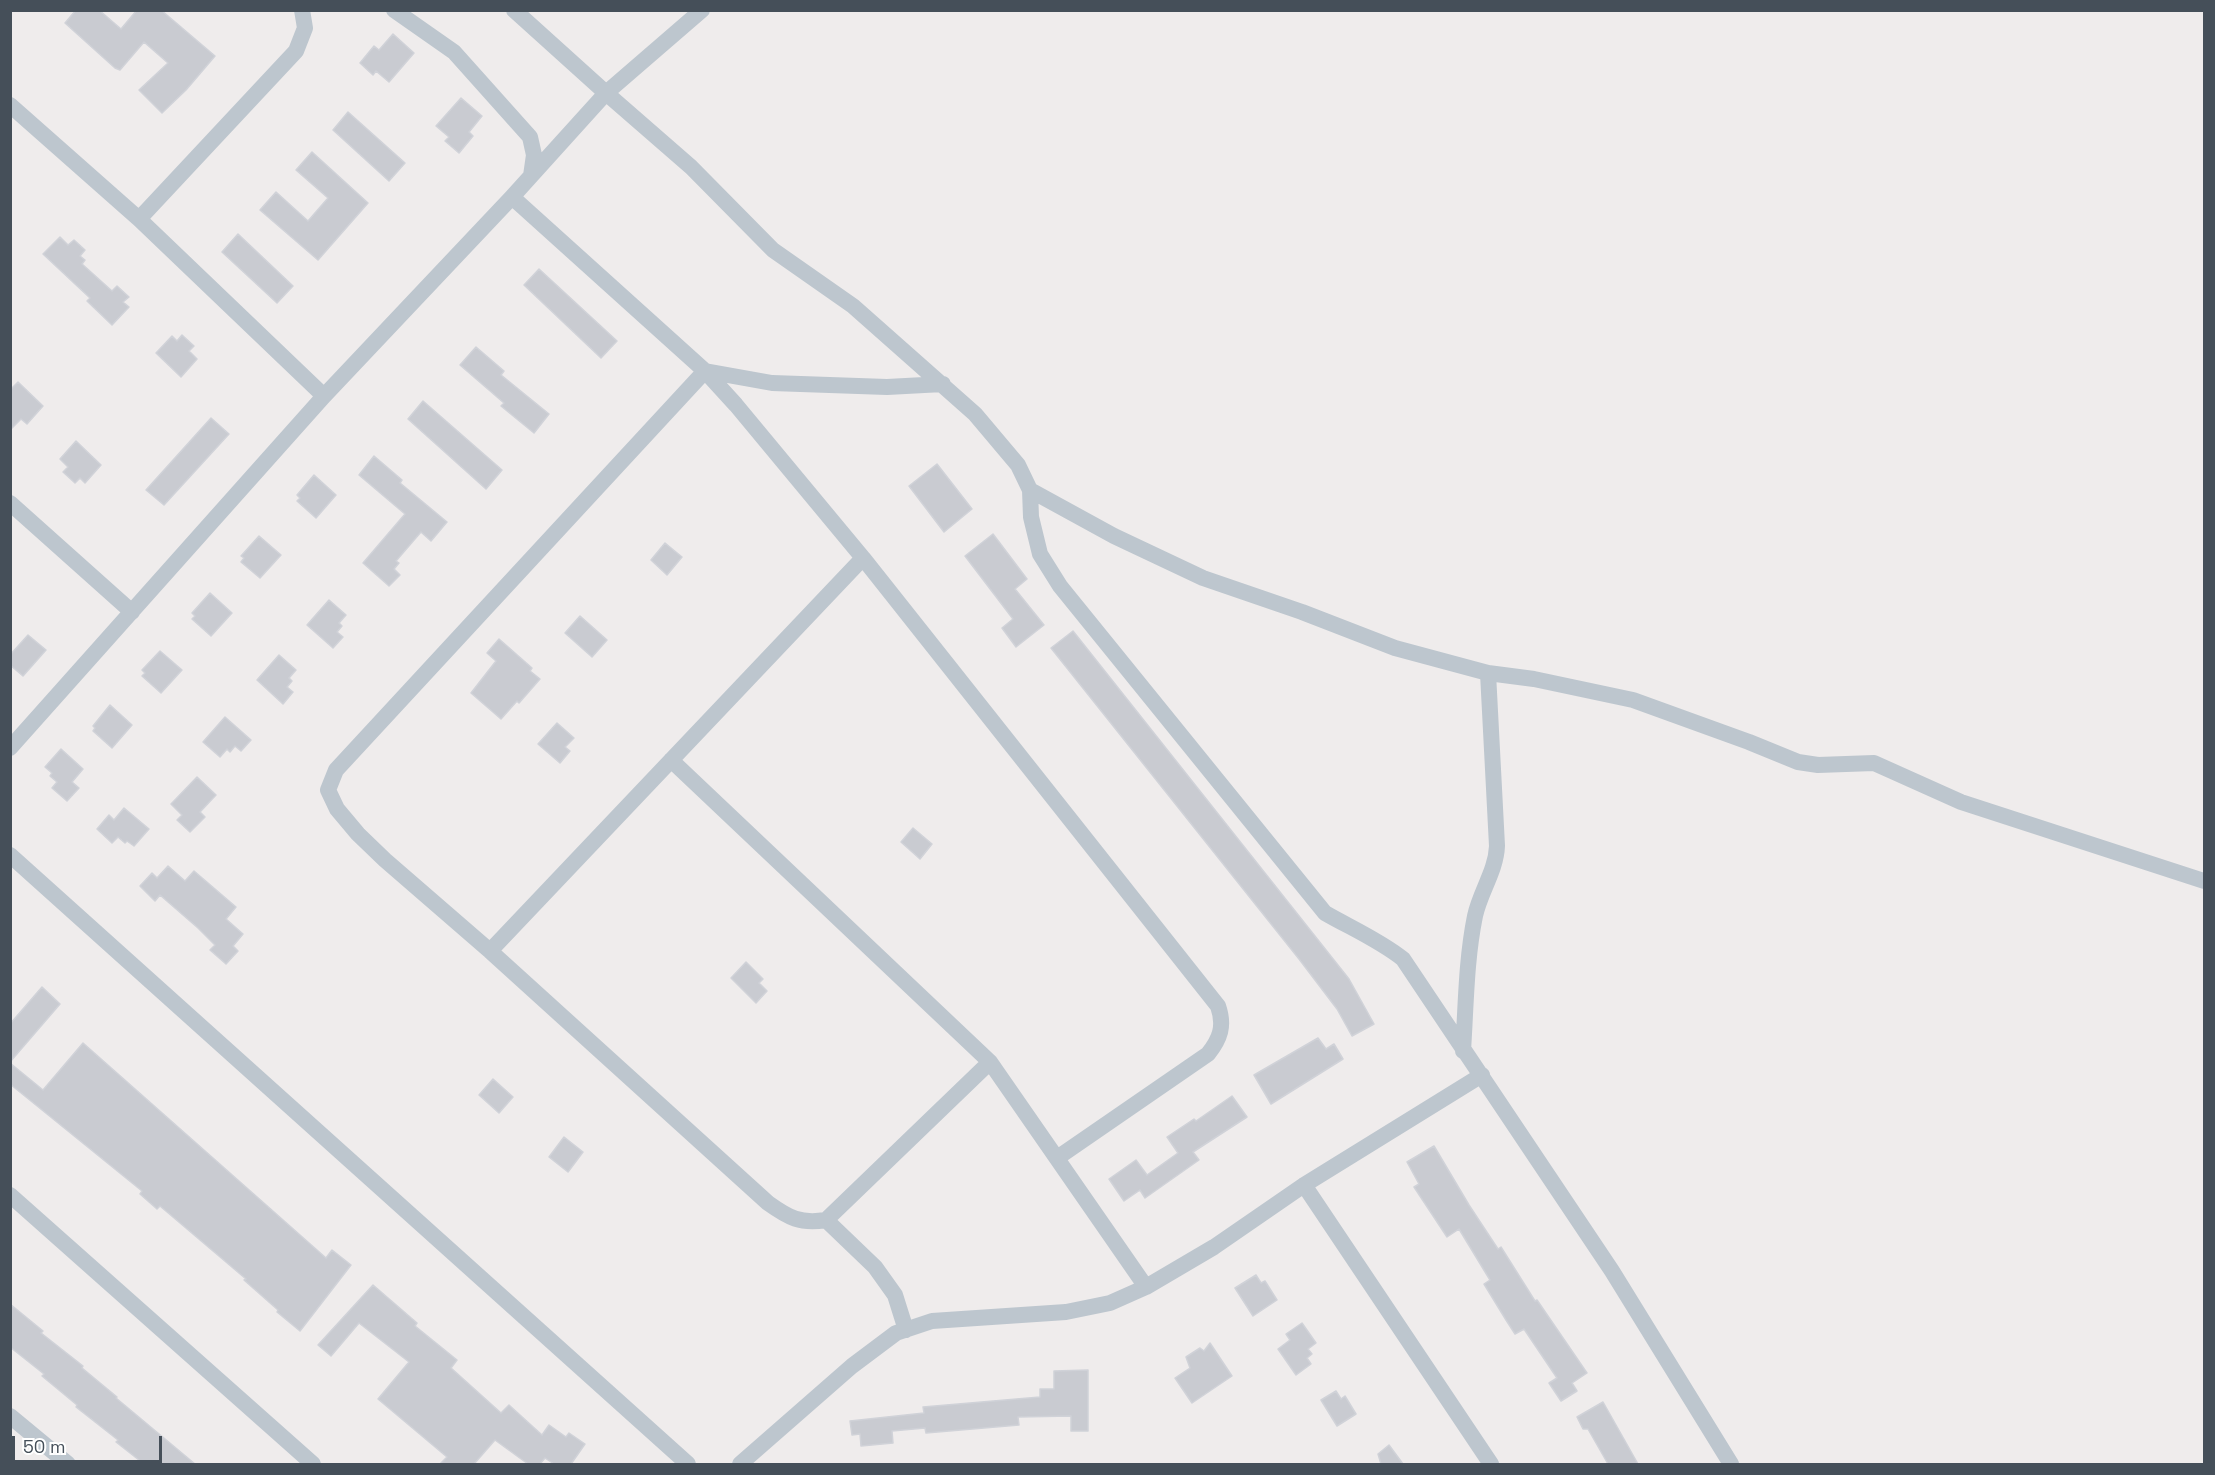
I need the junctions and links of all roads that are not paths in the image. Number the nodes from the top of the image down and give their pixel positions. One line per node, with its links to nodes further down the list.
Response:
1 (302, 10): 9 (street)
2 (394, 10): 7 (street)
3 (514, 10): 5 (street)
4 (702, 10): 5 (street)
5 (606, 93): 7 (street); 11 (street)
6 (10, 105): 9 (street)
7 (531, 176): 8 (street)
8 (512, 198): 10 (street); 12 (street)
9 (139, 219): 12 (street)
10 (705, 371): 11 (street); 15 (street); 22 (street)
11 (943, 384): 13 (street)
12 (324, 396): 16 (street)
13 (1030, 490): 17 (street); 23 (street)
14 (10, 503): 16 (street)
15 (863, 558): 19 (street); 26 (street)
16 (132, 612): 18 (street)
17 (1488, 673): 21 (street); 23 (street)
18 (10, 748)
19 (671, 760): 22 (street); 24 (street)
20 (10, 855): 35 (street)
21 (2205, 881)
22 (490, 951): 29 (street)
23 (1463, 1051): 25 (street)
24 (990, 1062): 26 (street); 29 (street)
25 (1482, 1075): 27 (street); 38 (street)
26 (1057, 1158): 30 (street)
27 (1304, 1185): 30 (street); 37 (street)
28 (10, 1195): 34 (street)
29 (826, 1221): 31 (street)
30 (1146, 1287): 31 (street)
31 (906, 1330): 36 (street)
32 (10, 1416): 33 (street)
33 (68, 1464)
34 (313, 1464)
35 (688, 1464)
36 (740, 1464)
37 (1491, 1464)
38 (1731, 1464)

